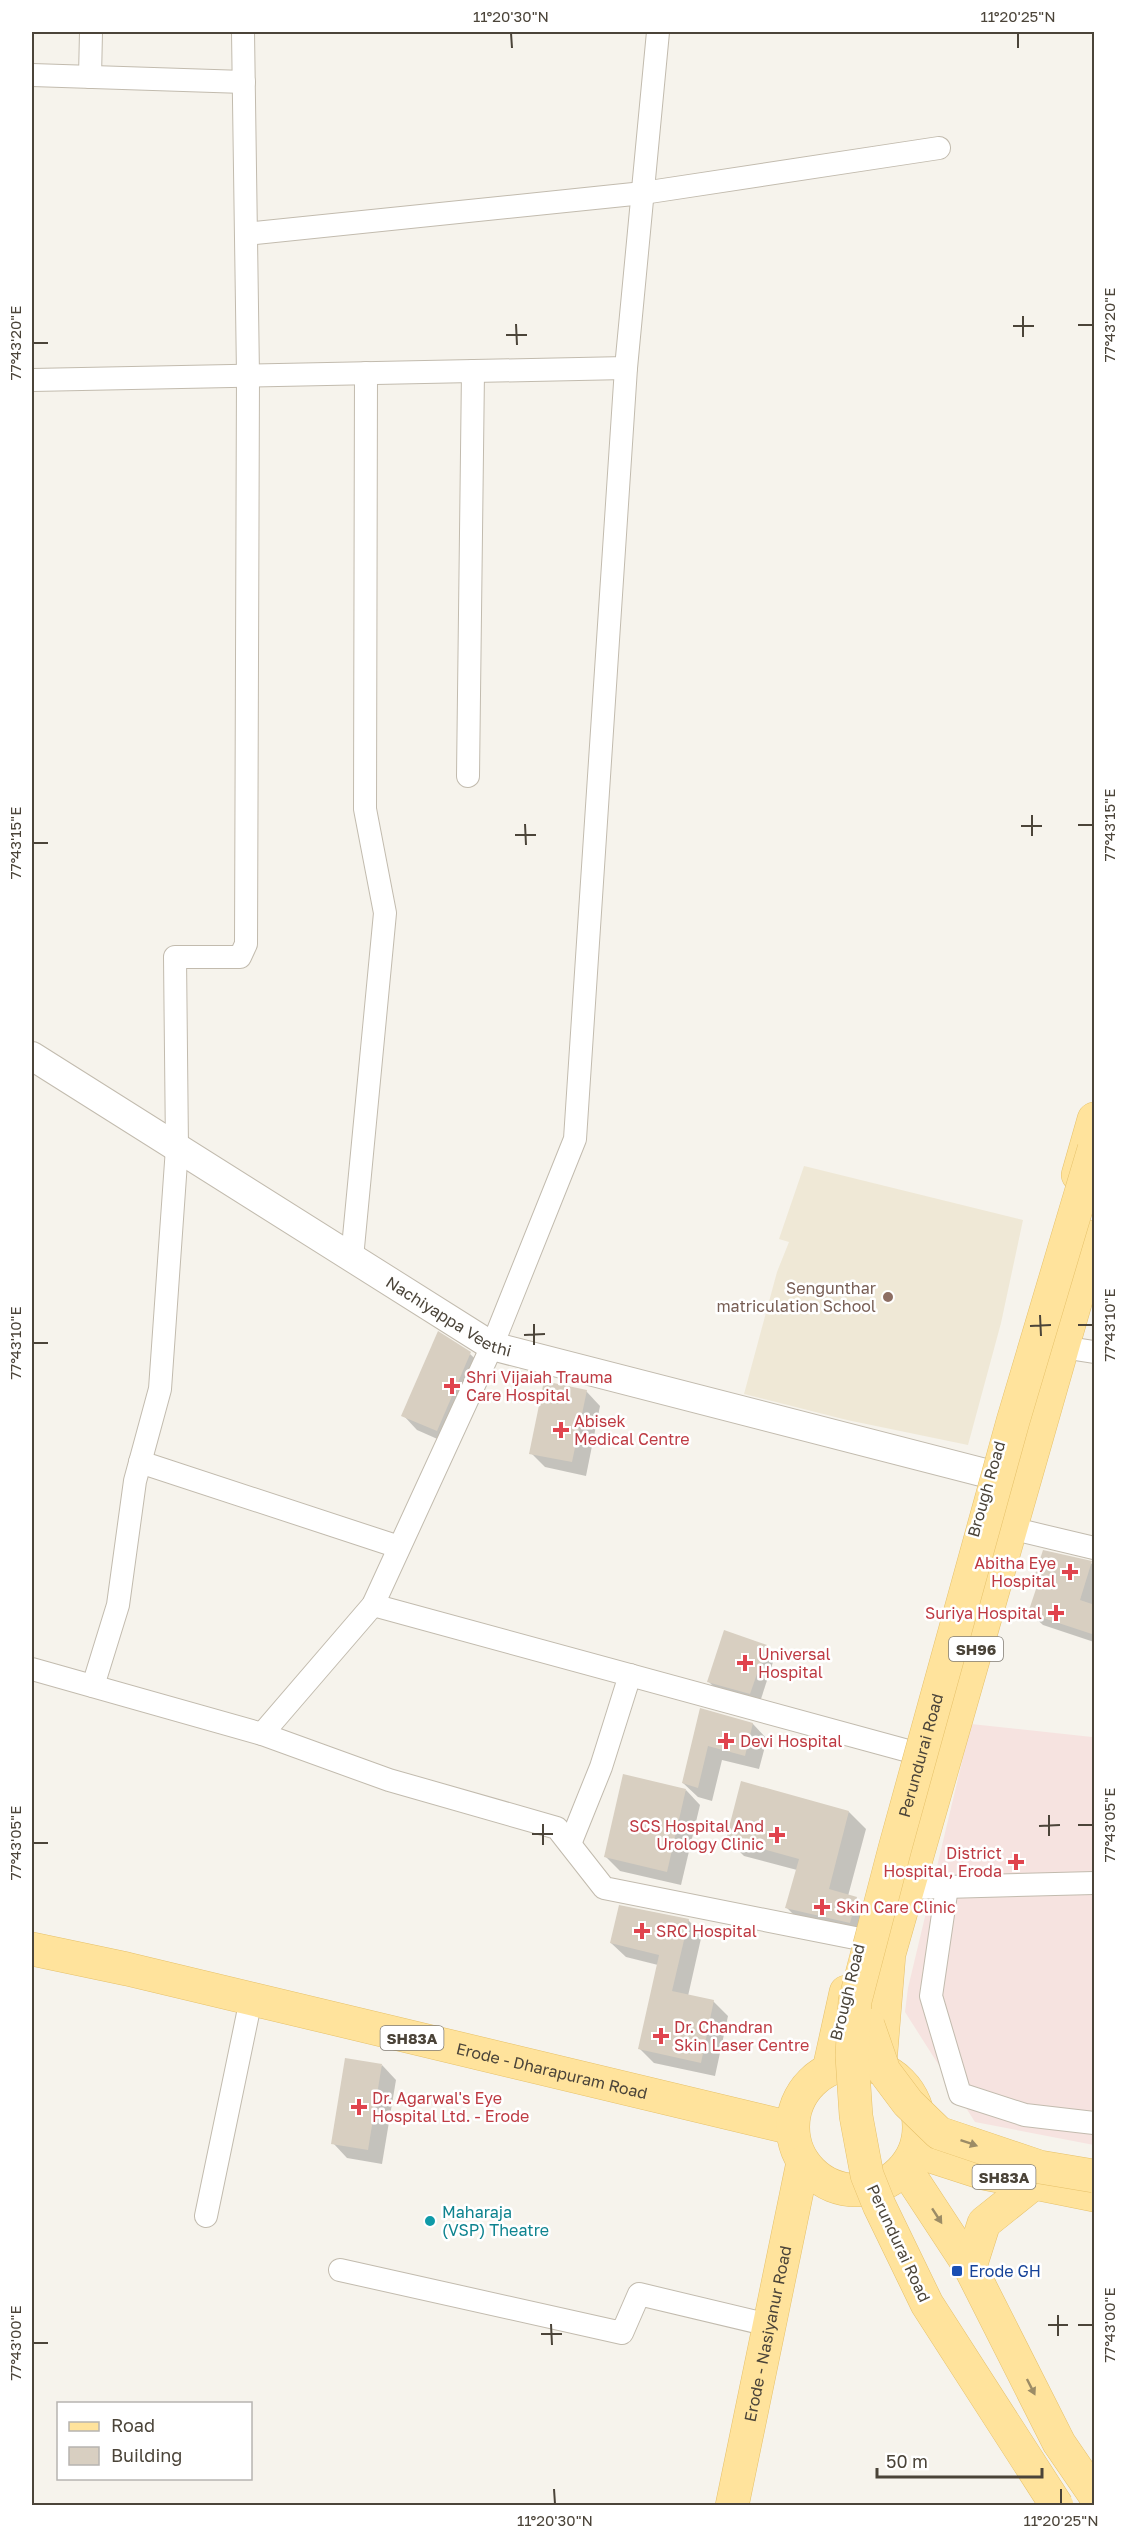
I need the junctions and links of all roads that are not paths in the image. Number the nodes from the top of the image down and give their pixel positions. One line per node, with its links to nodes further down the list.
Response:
1 (91, 32): 5 (street)
2 (243, 32): 6 (street)
3 (658, 32): 8 (street)
4 (32, 75): 5 (street)
5 (90, 77): 6 (street)
6 (244, 82): 9 (street)
7 (939, 148): 8 (street)
8 (643, 193): 9 (street); 10 (street)
9 (246, 234): 13 (street)
10 (626, 368): 11 (street); 23 (street)
11 (473, 371): 12 (street); 15 (street)
12 (366, 373): 13 (street); 22 (street)
13 (248, 375): 14 (street); 18 (street)
14 (32, 380)
15 (468, 776)
16 (32, 1056): 18 (street, Nachiyappa Veethi)
17 (1095, 1119): 27 (main road, Brough Road / SH96)
18 (177, 1148): 22 (street, Nachiyappa Veethi); 26 (street)
19 (1095, 1149): 63 (main road, Perundurai Road / SH96, bridge)
20 (1095, 1190): 45 (main road, Perundurai Road / SH96)
21 (1095, 1237): 24 (main road, Brough Road / SH96)
22 (352, 1258): 23 (street, Nachiyappa Veethi)
23 (492, 1346): 27 (street, Nachiyappa Veethi); 30 (street)
24 (1062, 1347): 25 (street); 28 (main road, Brough Road / SH96)
25 (1095, 1352)
26 (140, 1462): 30 (street); 35 (street)
27 (990, 1474): 28 (street, Nachiyappa Veethi); 37 (main road, Brough Road / SH96)
28 (1023, 1482): 29 (main road, Brough Road / SH96)
29 (1010, 1528): 31 (street); 41 (main road, Brough Road / SH96)
30 (399, 1547): 32 (street)
31 (1095, 1548)
32 (373, 1605): 34 (street); 36 (street)
33 (32, 1670): 35 (street)
34 (630, 1675): 37 (street); 38 (street)
35 (93, 1686): 36 (street)
36 (262, 1734): 38 (street)
37 (912, 1752): 42 (main road, Brough Road / SH96)
38 (570, 1844): 42 (street)
39 (1095, 1882): 40 (street)
40 (947, 1887): 41 (street); 48 (street)
41 (908, 1888): 46 (main road, Brough Road / SH96)
42 (860, 1940): 47 (main road, Brough Road / SH96)
43 (32, 1949): 44 (main road, Erode - Dharapuram Road / SH83A)
44 (250, 1999): 49 (main road, Erode - Dharapuram Road / SH83A); 56 (street)
45 (868, 2025): 52 (main road, one-way to 52, bridge); 64 (main road, Perundurai Road / SH96)
46 (880, 2067): 47 (main road); 50 (main road)
47 (829, 2069): 49 (main road)
48 (1095, 2124)
49 (792, 2128): 51 (main road)
50 (910, 2159): 53 (main road, SH83A); 54 (main road); 57 (main road, one-way to 57)
51 (803, 2162): 54 (main road); 59 (main road, Erode - Nasiyanur Road)
52 (1095, 2176)
53 (1034, 2183): 55 (main road, SH83A); 57 (main road)
54 (864, 2190): 62 (main road)
55 (1095, 2195)
56 (206, 2216)
57 (970, 2266): 60 (main road, one-way to 60)
58 (340, 2270): 59 (street)
59 (769, 2325): 61 (main road, Erode - Nasiyanur Road)
60 (1095, 2494)
61 (732, 2505)
62 (1042, 2505)
63 (1057, 2505)
64 (1076, 2505)

